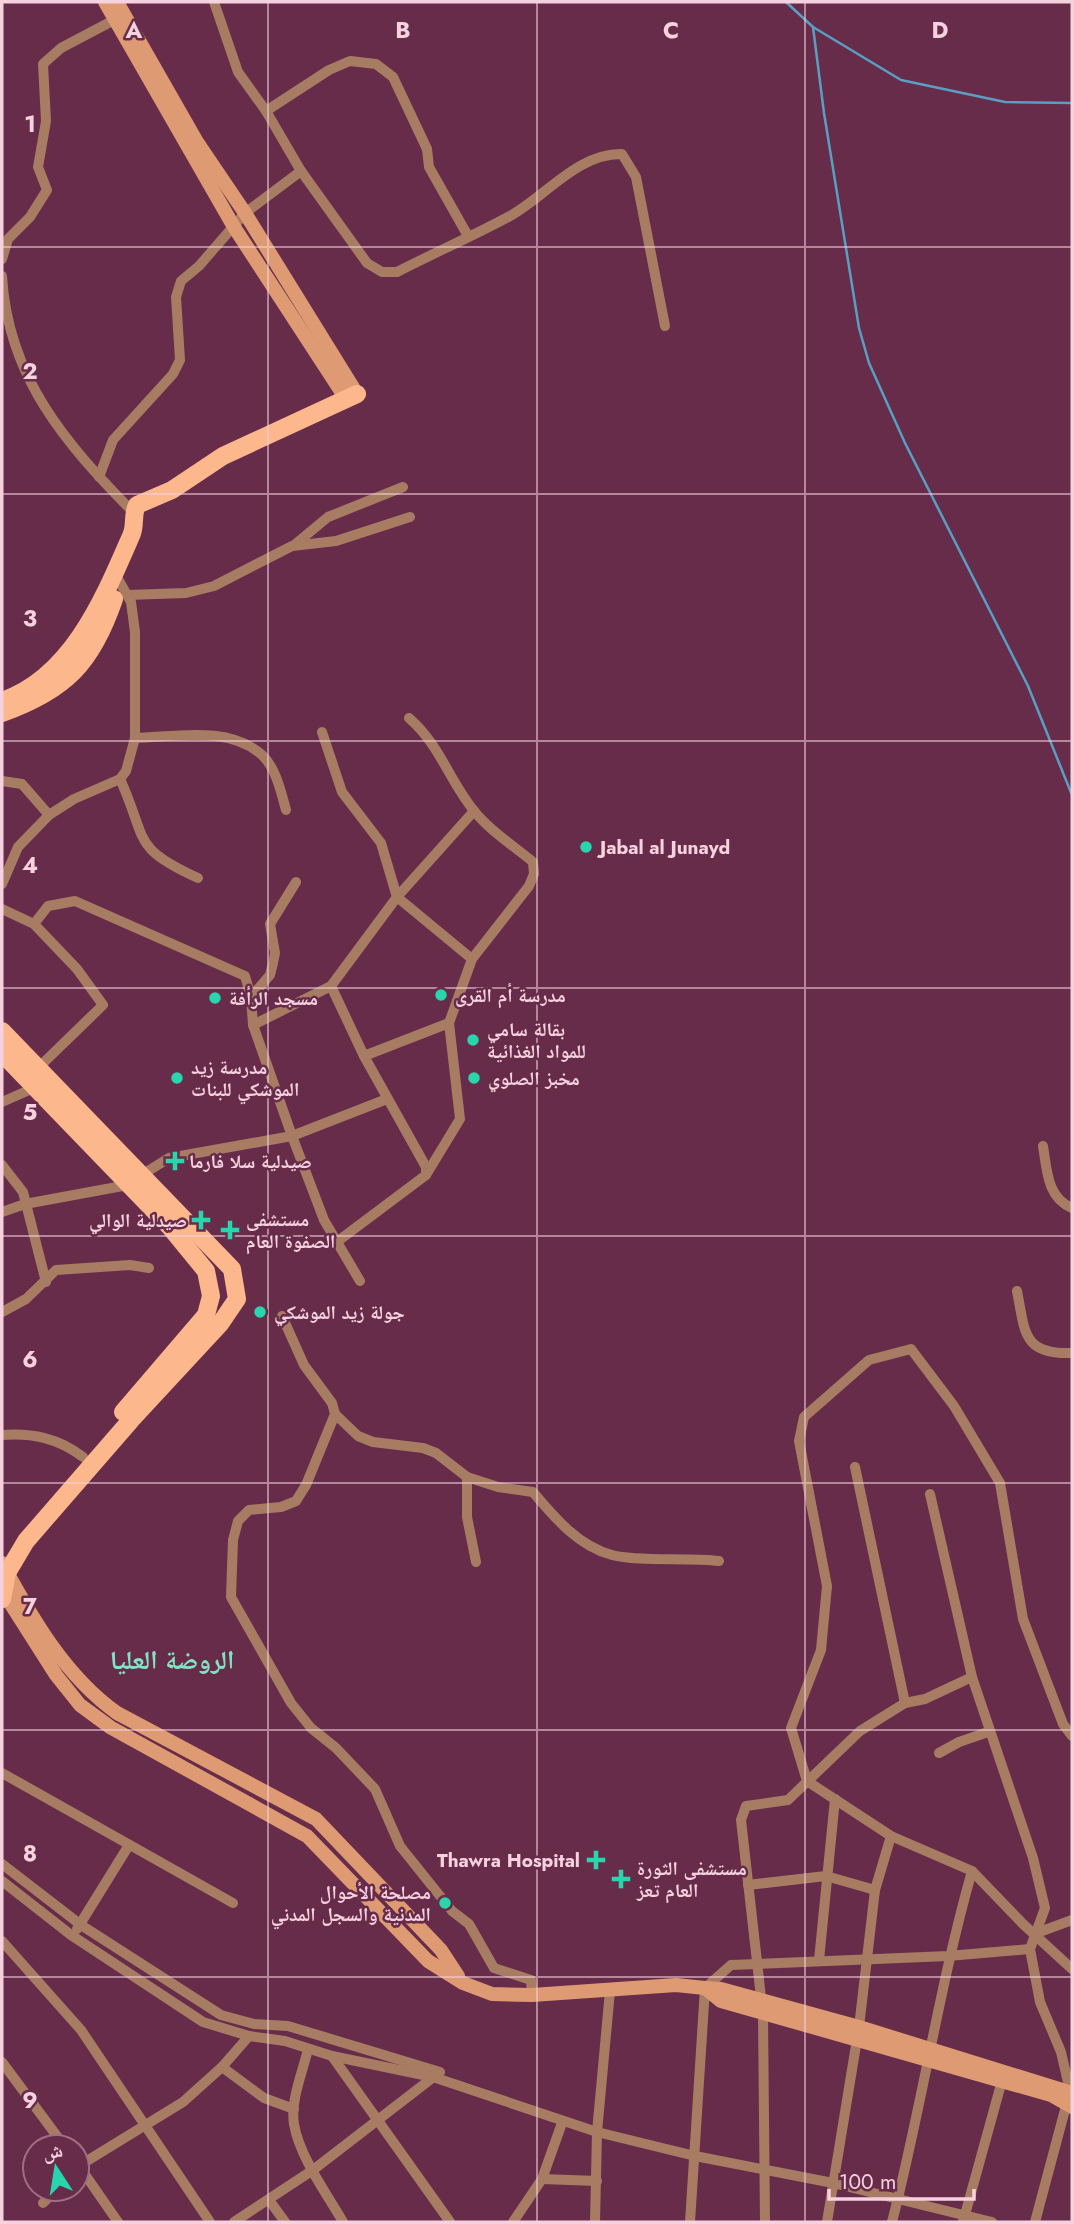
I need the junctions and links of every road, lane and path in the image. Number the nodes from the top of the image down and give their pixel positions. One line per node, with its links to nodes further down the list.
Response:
1 (105, 2): 4 (main road)
2 (117, 2): 7 (main road)
3 (214, 2): 5 (street)
4 (116, 19): 8 (main road); 10 (street)
5 (266, 111): 6 (street); 9 (street)
6 (301, 171): 7 (street); 9 (street)
7 (245, 213): 8 (street); 13 (main road)
8 (234, 227): 13 (main road); 14 (street)
9 (468, 236): 12 (street)
10 (2, 259)
11 (2, 276): 14 (street)
12 (665, 326)
13 (351, 397): 16 (main road)
14 (99, 477): 16 (street)
15 (404, 487): 18 (street)
16 (134, 513): 19 (main road)
17 (410, 517): 18 (street)
18 (292, 546): 20 (street)
19 (113, 573): 20 (street); 21 (main road); 22 (main road)
20 (127, 595): 25 (street)
21 (2, 701)
22 (2, 713)
23 (409, 718): 29 (street)
24 (322, 732): 34 (street)
25 (135, 738): 26 (street); 28 (street)
26 (120, 779): 30 (street); 31 (street)
27 (2, 781): 30 (street)
28 (286, 810)
29 (474, 811): 34 (street); 37 (street)
30 (50, 815): 33 (street)
31 (198, 878)
32 (296, 882): 39 (street)
33 (2, 884)
34 (397, 897): 37 (street); 38 (street)
35 (2, 909): 36 (street)
36 (34, 924): 39 (street); 45 (street)
37 (472, 959): 40 (street)
38 (331, 986): 41 (street); 44 (street)
39 (251, 997): 41 (street)
40 (449, 1023): 44 (street); 51 (street)
41 (253, 1025): 48 (street)
42 (2, 1031): 45 (main road)
43 (2, 1053): 45 (main road)
44 (364, 1056): 46 (street)
45 (37, 1078): 47 (street); 52 (main road)
46 (387, 1099): 48 (street); 51 (street)
47 (2, 1102)
48 (292, 1136): 52 (street); 56 (street)
49 (1043, 1146): 54 (street)
50 (2, 1165): 53 (street)
51 (426, 1175): 56 (street)
52 (134, 1180): 53 (street); 66 (main road); 72 (main road)
53 (25, 1204): 55 (street); 59 (street)
54 (1072, 1208)
55 (2, 1212)
56 (338, 1241): 58 (street)
57 (149, 1268): 59 (street)
58 (360, 1281)
59 (46, 1282): 61 (street)
60 (1017, 1291): 63 (street)
61 (2, 1312)
62 (282, 1316): 64 (street)
63 (1072, 1353)
64 (335, 1414): 68 (street); 105 (street)
65 (2, 1435): 66 (street)
66 (83, 1457): 72 (main road)
67 (855, 1467): 75 (street)
68 (467, 1477): 70 (street); 71 (street)
69 (930, 1494): 74 (street)
70 (719, 1561)
71 (476, 1562)
72 (3, 1565): 73 (main road); 102 (main road)
73 (3, 1595): 102 (main road)
74 (972, 1677): 75 (street); 76 (street)
75 (905, 1703): 80 (street)
76 (988, 1732): 78 (street); 93 (street)
77 (1072, 1736): 80 (street)
78 (939, 1753)
79 (2, 1773): 83 (street)
80 (807, 1780): 81 (street); 88 (street)
81 (835, 1799): 82 (street); 86 (street)
82 (891, 1836): 85 (street); 89 (street)
83 (129, 1845): 90 (street); 92 (street)
84 (2, 1864): 92 (street)
85 (972, 1871): 93 (street); 97 (street)
86 (826, 1876): 88 (street); 89 (street); 98 (street)
87 (2, 1881): 94 (street)
88 (748, 1885): 100 (street)
89 (875, 1890): 99 (street)
90 (233, 1903)
91 (1072, 1920): 93 (street)
92 (80, 1925): 94 (street); 115 (street)
93 (1034, 1934): 96 (street); 101 (street)
94 (71, 1935): 108 (street)
95 (2, 1941): 121 (street)
96 (1030, 1949): 97 (street); 110 (street)
97 (948, 1956): 99 (street); 111 (street)
98 (819, 1961): 99 (street); 100 (street)
99 (865, 1961): 107 (street)
100 (758, 1964): 103 (street); 106 (street)
101 (1072, 1969)
102 (463, 1983): 105 (main road)
103 (705, 1988): 104 (main road); 106 (main road); 124 (street)
104 (610, 1991): 105 (main road); 122 (street)
105 (532, 1995)
106 (762, 2008): 107 (main road); 126 (street)
107 (858, 2033): 111 (main road); 130 (street)
108 (249, 2036): 109 (street); 114 (street)
109 (308, 2049): 112 (street); 118 (street)
110 (1066, 2051): 117 (street)
111 (931, 2055): 116 (main road); 132 (street)
112 (332, 2056): 115 (street); 119 (street)
113 (2, 2062): 123 (street)
114 (222, 2067): 118 (street); 121 (street)
115 (433, 2077): 119 (street); 120 (street)
116 (1003, 2077): 117 (main road); 134 (street)
117 (1070, 2099): 148 (street)
118 (294, 2109): 127 (street)
119 (377, 2121): 127 (street); 140 (street)
120 (562, 2123): 122 (street); 128 (street)
121 (146, 2127): 125 (street); 136 (street)
122 (597, 2132): 124 (street); 129 (street)
123 (55, 2133)
124 (695, 2156): 126 (street); 143 (street)
125 (91, 2158)
126 (763, 2169): 130 (street); 144 (street)
127 (313, 2170): 133 (street); 139 (street)
128 (542, 2179): 129 (street); 141 (street)
129 (597, 2181): 142 (street)
130 (833, 2183): 132 (street); 145 (street)
131 (91, 2184): 135 (street)
132 (898, 2199): 134 (street); 146 (street)
133 (269, 2200): 137 (street); 138 (street)
134 (964, 2219): 147 (street)
135 (118, 2222)
136 (210, 2222)
137 (234, 2222)
138 (285, 2222)
139 (342, 2222)
140 (450, 2222)
141 (513, 2222)
142 (595, 2222)
143 (690, 2222)
144 (765, 2222)
145 (827, 2222)
146 (892, 2222)
147 (992, 2222)
148 (1035, 2222)

